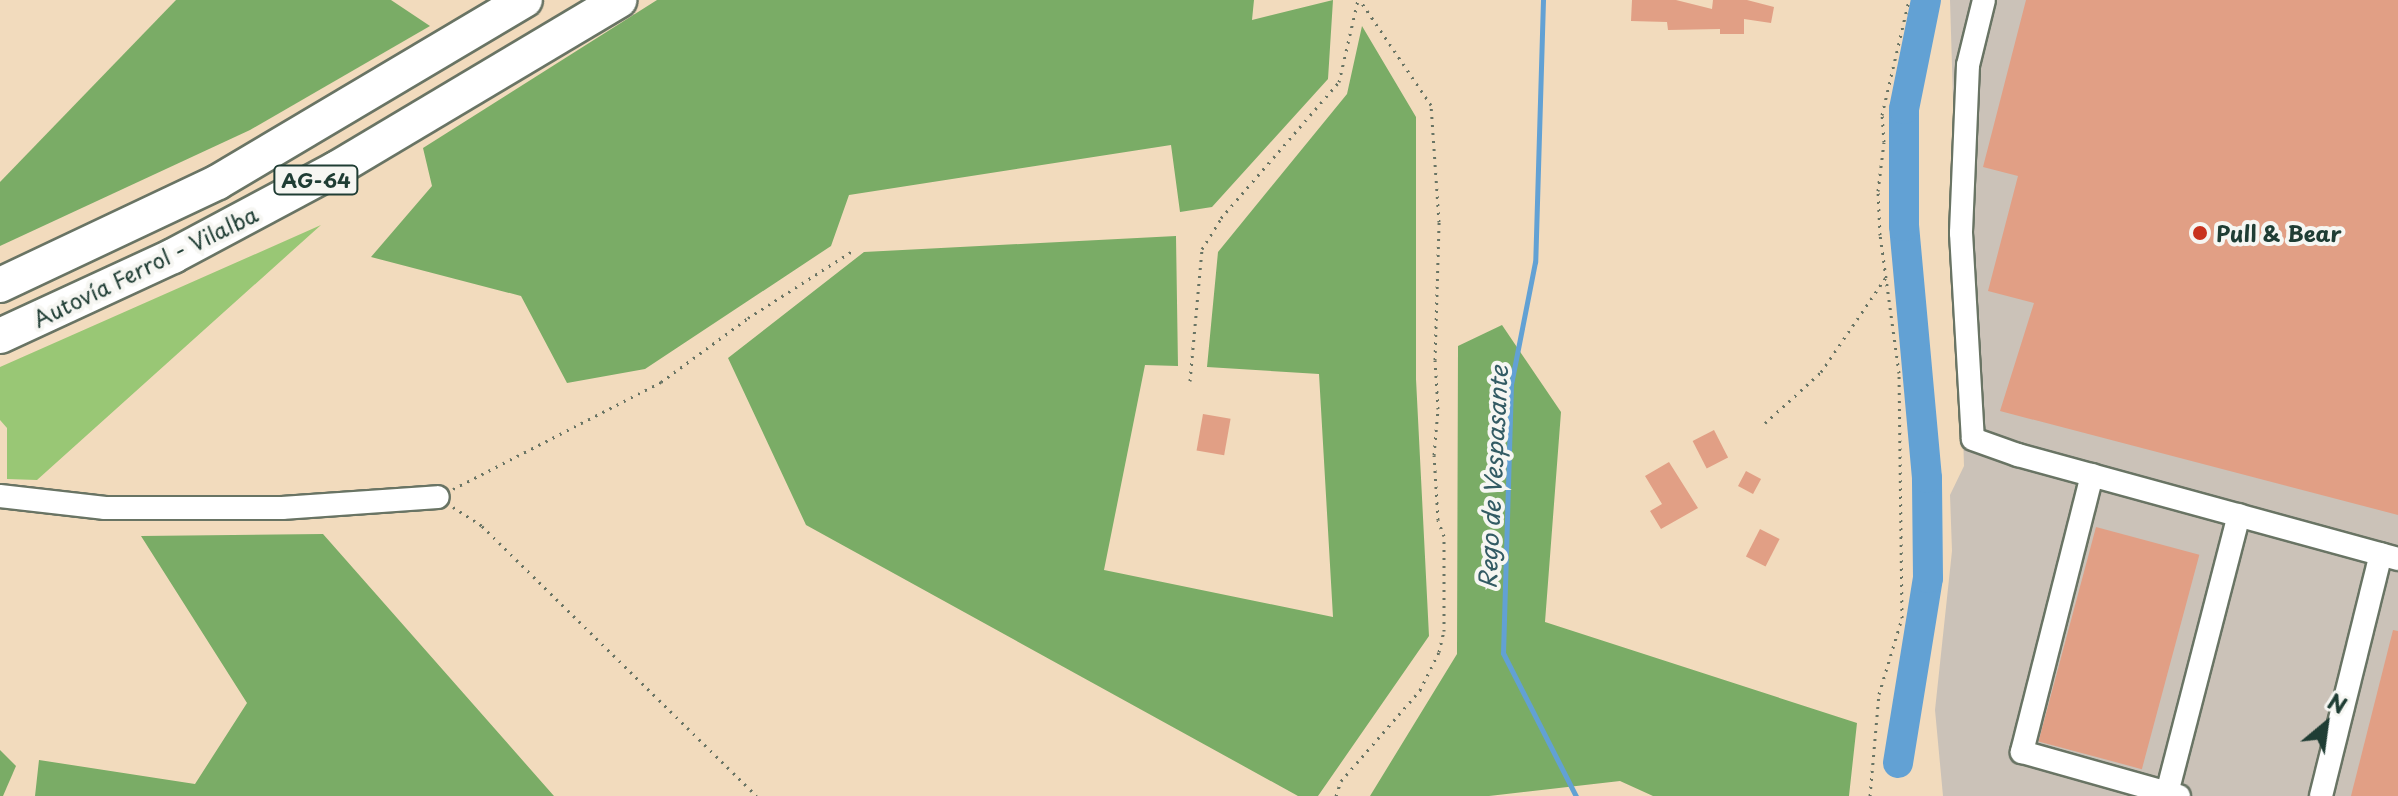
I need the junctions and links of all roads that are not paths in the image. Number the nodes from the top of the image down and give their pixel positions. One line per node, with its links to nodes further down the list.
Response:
1 (525, 0): 4 (highway, Autovía Ferrol - Vilalba / AG-64)
2 (620, 0): 5 (highway, Autovía Ferrol - Vilalba / AG-64)
3 (1984, 0): 6 (street)
4 (0, 285)
5 (0, 336)
6 (2092, 475): 9 (street); 11 (street)
7 (0, 496): 8 (street)
8 (438, 497)
9 (2239, 515): 10 (street); 11 (street)
10 (2390, 556): 12 (street)
11 (2173, 794)
12 (2321, 796)

